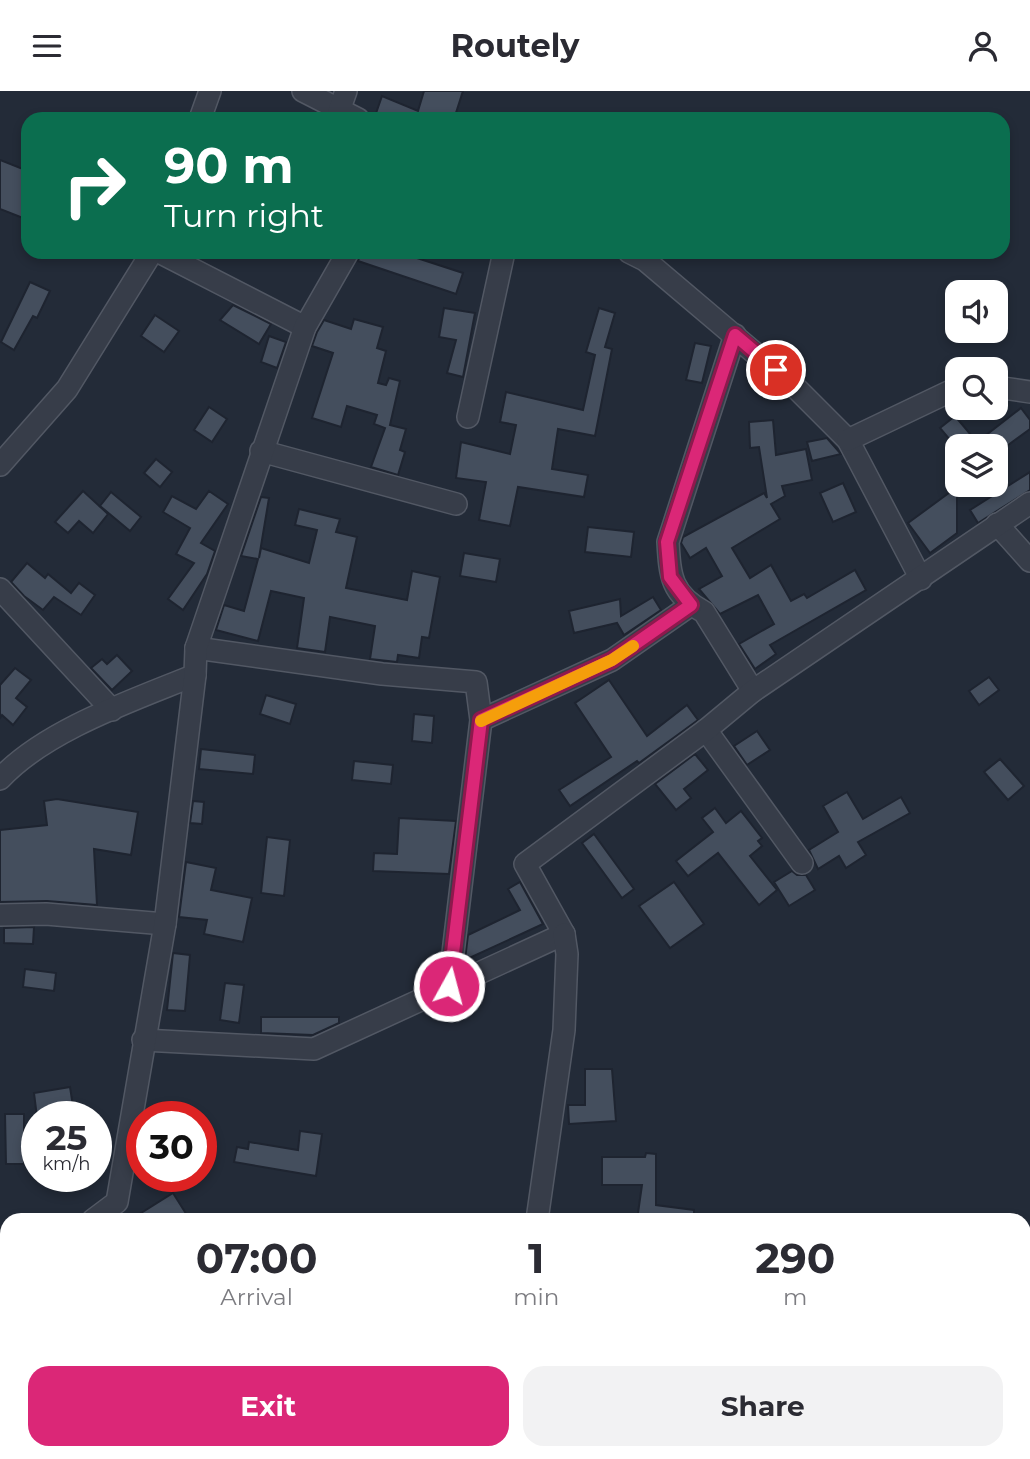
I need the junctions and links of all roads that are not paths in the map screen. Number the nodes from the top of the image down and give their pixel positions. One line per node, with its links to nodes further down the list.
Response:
1 (210, 91): 4 (street)
2 (303, 91): 3 (street)
3 (348, 107)
4 (202, 112)
5 (148, 259): 18 (street)
6 (173, 259): 10 (street)
7 (344, 259): 10 (street)
8 (502, 259): 15 (street)
9 (643, 259): 11 (street)
10 (305, 327): 17 (street)
11 (735, 335): 16 (street); 25 (street)
12 (1008, 389): 13 (street)
13 (1030, 392)
14 (945, 394): 16 (street)
15 (468, 417)
16 (848, 440): 23 (street)
17 (261, 451): 20 (street); 26 (street)
18 (0, 465)
19 (1030, 503): 21 (street)
20 (456, 504)
21 (997, 524): 22 (street); 23 (street)
22 (1030, 561)
23 (921, 579): 28 (street)
24 (0, 589): 29 (street)
25 (691, 605): 28 (street); 30 (street)
26 (196, 648): 27 (street); 30 (street)
27 (195, 675): 29 (street); 35 (street)
28 (753, 691): 31 (street)
29 (112, 710): 32 (street)
30 (481, 720): 37 (street)
31 (706, 730): 33 (street); 36 (street)
32 (0, 779)
33 (802, 863)
34 (0, 915): 35 (street)
35 (165, 925): 38 (street)
36 (564, 934): 37 (street); 40 (street)
37 (449, 986): 38 (street)
38 (143, 1040): 39 (street)
39 (102, 1213)
40 (538, 1213)

